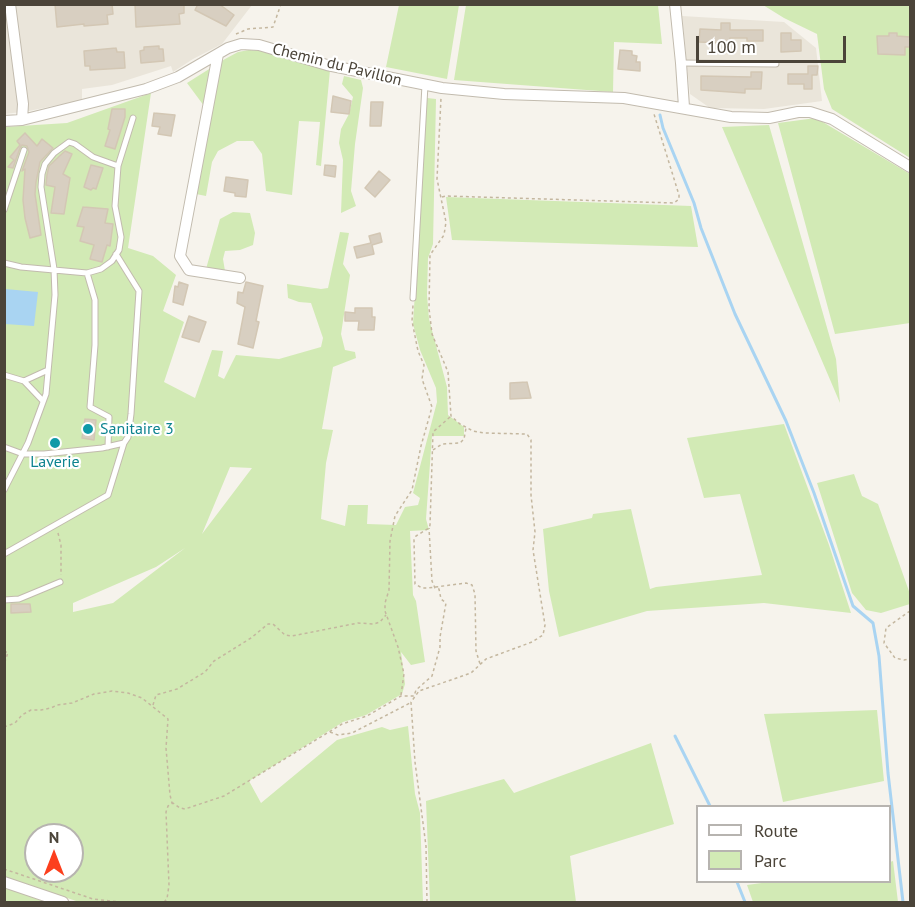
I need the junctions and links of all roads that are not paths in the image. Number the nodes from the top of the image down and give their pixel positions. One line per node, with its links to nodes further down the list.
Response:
1 (10, 4): 9 (street)
2 (675, 4): 4 (street)
3 (218, 54): 6 (street, Chemin du Pavillon); 9 (street, Chemin du Pavillon); 19 (street)
4 (681, 63): 5 (lane); 7 (street)
5 (776, 64)
6 (425, 85): 7 (street, Chemin du Pavillon); 20 (lane)
7 (684, 107): 13 (street, Chemin du Pavillon)
8 (133, 118): 12 (lane)
9 (22, 120): 10 (street, Chemin du Pavillon)
10 (4, 121)
11 (24, 150): 14 (lane)
12 (118, 166): 15 (lane); 17 (lane)
13 (910, 167)
14 (4, 210)
15 (116, 254): 18 (lane); 25 (lane)
16 (4, 263): 17 (lane)
17 (54, 269): 18 (lane); 21 (lane)
18 (87, 273): 27 (lane)
19 (240, 278)
20 (413, 298)
21 (48, 370): 23 (lane); 24 (lane)
22 (4, 375): 23 (lane)
23 (24, 381): 24 (lane)
24 (43, 401): 28 (lane)
25 (124, 443): 27 (lane); 30 (lane)
26 (4, 447): 28 (lane)
27 (108, 447): 28 (lane)
28 (23, 454): 29 (lane)
29 (4, 490)
30 (4, 554)
31 (60, 582): 32 (lane)
32 (4, 600)
33 (4, 882): 34 (street)
34 (63, 903)

